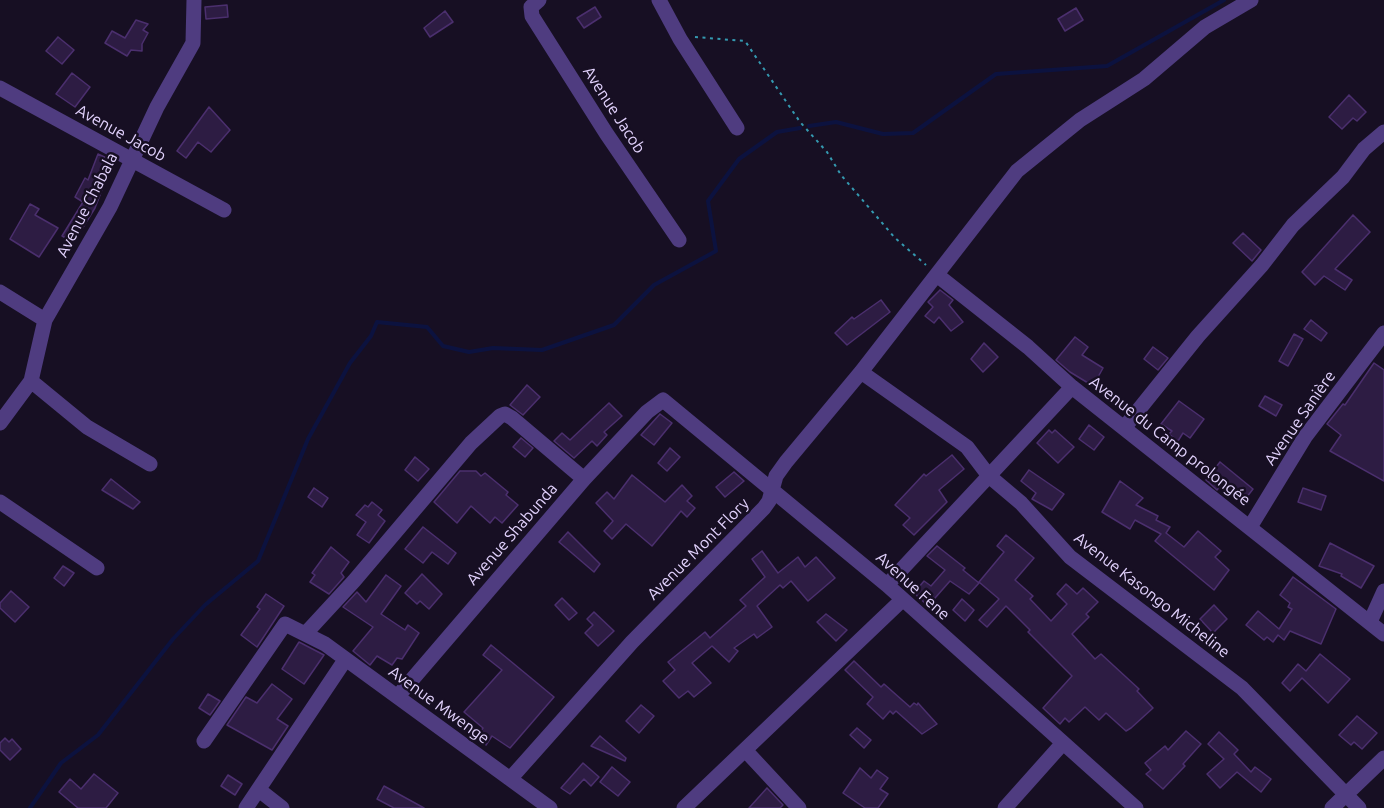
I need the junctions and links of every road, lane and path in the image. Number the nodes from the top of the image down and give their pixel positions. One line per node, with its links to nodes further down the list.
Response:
1 (194, 0): 9 (street, Avenue Chabala)
2 (539, 0): 11 (street, Avenue Jacob)
3 (659, 0): 5 (street)
4 (1251, 0): 12 (street, Avenue Mont Flory)
5 (680, 39): 7 (street); 12 (path)
6 (0, 88): 9 (street, Avenue Jacob)
7 (736, 128)
8 (1384, 132): 21 (street)
9 (131, 159): 10 (street, Avenue Jacob); 14 (street, Avenue Chabala)
10 (224, 210)
11 (679, 240)
12 (936, 275): 16 (street, Avenue Mont Flory); 18 (street, Avenue du Camp prolongée)
13 (0, 292): 14 (street)
14 (45, 320): 17 (street, Avenue Chabala)
15 (1384, 333): 27 (street, Avenue Sanière)
16 (861, 372): 23 (street, Avenue Kasongo Micheline); 25 (street, Avenue Mont Flory)
17 (31, 381): 20 (street, Avenue Chabala); 22 (street)
18 (1072, 387): 21 (street, Avenue du Camp prolongée); 23 (street)
19 (659, 401): 24 (street, Avenue Shabunda); 25 (street, Avenue Fene)
20 (0, 423)
21 (1124, 428): 27 (street, Avenue du Camp prolongée)
22 (150, 464)
23 (989, 476): 29 (street); 43 (street, Avenue Kasongo Micheline)
24 (584, 479): 33 (street); 36 (street, Avenue Shabunda)
25 (771, 492): 29 (street, Avenue Fene); 41 (street, Avenue Mont Flory)
26 (0, 502): 28 (street)
27 (1250, 526): 32 (street, Avenue du Camp prolongée)
28 (97, 568)
29 (887, 585): 31 (street, Avenue Fene)
30 (1384, 591): 32 (street)
31 (902, 600): 38 (street, Avenue Fene); 39 (street)
32 (1371, 622): 34 (street, Avenue du Camp prolongée)
33 (306, 633): 35 (street, Avenue Mwenge); 37 (street)
34 (1384, 634)
35 (345, 660): 36 (street, Avenue Mwenge); 42 (street)
36 (398, 696): 41 (street, Avenue Mwenge)
37 (204, 741)
38 (1063, 743): 49 (street); 50 (street, Avenue Fene)
39 (746, 751): 47 (street); 48 (street)
40 (1384, 758): 43 (street)
41 (510, 779): 46 (street, Avenue Mwenge)
42 (259, 790): 44 (street); 45 (street)
43 (1346, 795): 51 (street); 52 (street, Avenue Kasongo Micheline)
44 (246, 808)
45 (282, 808)
46 (550, 808)
47 (684, 808)
48 (799, 808)
49 (1005, 808)
50 (1136, 808)
51 (1332, 808)
52 (1359, 808)

